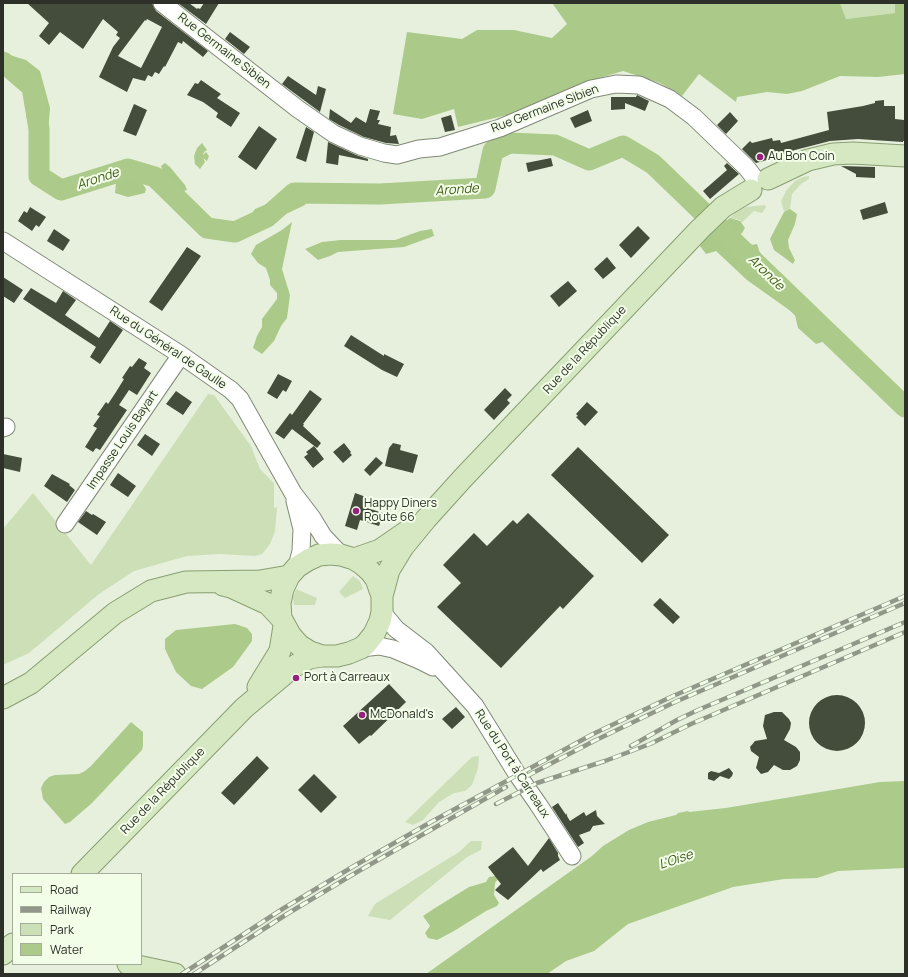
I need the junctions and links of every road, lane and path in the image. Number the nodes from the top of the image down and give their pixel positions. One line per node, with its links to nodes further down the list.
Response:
1 (163, 3): 3 (street, Rue Germaine Sibien)
2 (905, 156): 3 (main road, Rue de la République)
3 (758, 182): 7 (main road, Rue de la République)
4 (3, 241): 5 (street, Rue du Général de Gaulle)
5 (181, 355): 6 (street, Rue du Général de Gaulle); 8 (street, Impasse Louis Bayart)
6 (293, 493): 9 (street, Rue du Général de Gaulle); 10 (street, Rue du Général de Gaulle)
7 (426, 519): 9 (main road, Rue de la République); 12 (main road, Rue de la République)
8 (65, 524)
9 (347, 557): 10 (main road); 12 (main road)
10 (293, 571): 11 (main road); 13 (main road)
11 (215, 582): 13 (main road); 17 (main road)
12 (382, 604): 14 (main road); 16 (street, Rue du Port à Carreaux)
13 (283, 622): 15 (main road); 18 (main road, Rue de la République)
14 (361, 648): 15 (main road); 16 (street, Rue du Port à Carreaux)
15 (322, 656): 18 (main road, Rue de la République)
16 (447, 675): 19 (street, Rue du Port à Carreaux)
17 (3, 698)
18 (244, 708): 20 (main road, Rue de la République)
19 (572, 856)
20 (83, 873)
21 (12, 945): 22 (main road)
22 (3, 954)
23 (133, 965): 24 (main road)
24 (175, 974)

